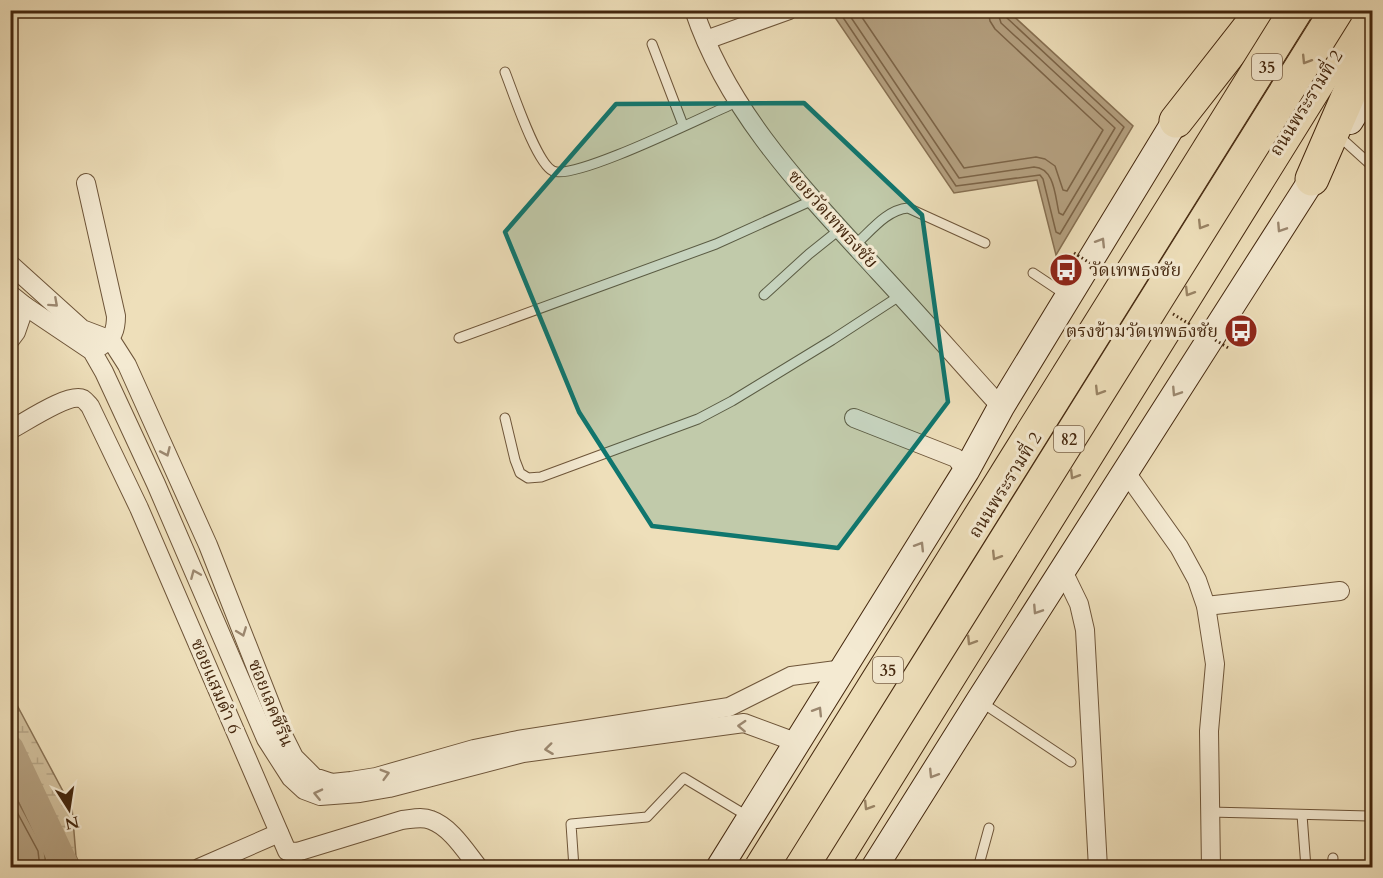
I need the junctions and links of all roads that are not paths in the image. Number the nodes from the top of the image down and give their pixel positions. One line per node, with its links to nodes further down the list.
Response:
1 (694, 10): 10 (street, ซอยวัดเทพธงชัย)
2 (789, 10): 10 (street)
3 (1244, 10): 16 (main road, 35)
4 (1263, 10): 16 (highway)
5 (1274, 10): 17 (highway)
6 (1296, 10): 65 (highway, 82, bridge)
7 (1302, 10): 17 (highway, ถนนพระรามที่ 2 / 35)
8 (1337, 10): 66 (highway, 82, one-way to 66, bridge)
9 (1364, 10): 20 (highway, ถนนพระรามที่ 2)
10 (706, 40): 15 (street, ซอยวัดเทพธงชัย)
11 (1372, 41): 20 (highway); 22 (highway)
12 (652, 44): 18 (lane)
13 (505, 72): 18 (lane)
14 (1372, 85): 19 (main road)
15 (737, 102): 18 (lane); 24 (street, ซอยวัดเทพธงชัย)
16 (1176, 121): 33 (main road, 35, one-way to 16)
17 (1232, 124): 65 (highway, ถนนพระรามที่ 2 / 35)
18 (683, 125)
19 (1340, 137): 21 (lane); 22 (main road)
20 (1276, 152): 67 (highway, ถนนพระรามที่ 2, one-way to 67)
21 (1372, 166)
22 (1312, 179): 44 (main road, one-way to 44)
23 (86, 183): 37 (street)
24 (813, 200): 25 (street, ซอยวัดเทพธงชัย); 35 (lane)
25 (839, 230): 27 (street, ซอยวัดเทพธงชัย); 31 (lane)
26 (985, 243): 27 (lane)
27 (855, 245): 32 (street, ซอยวัดเทพธงชัย)
28 (10, 264): 37 (street, one-way to 37)
29 (1033, 273): 33 (lane)
30 (10, 294): 34 (street, ซอยเลคซีรีน)
31 (764, 295)
32 (901, 295): 39 (street, ซอยวัดเทพธงชัย); 40 (lane)
33 (1068, 297): 39 (main road, 35)
34 (25, 306): 36 (street); 38 (street, ซอยเลคซีรีน)
35 (459, 338)
36 (10, 340)
37 (111, 340): 38 (street); 50 (street, ซอยเลคซีรีน, one-way to 50)
38 (92, 351): 50 (street, ซอยเลคซีรีน, one-way to 38)
39 (1001, 407): 43 (main road, 35)
40 (505, 418)
41 (854, 418): 43 (street)
42 (10, 430): 59 (street, ซอยแสมดำ 6)
43 (966, 471): 48 (main road, 35, one-way to 43)
44 (1125, 471): 45 (main road); 47 (street)
45 (1063, 571): 49 (main road, one-way to 49); 69 (street)
46 (1340, 591): 47 (street)
47 (1206, 606): 54 (street)
48 (844, 669): 51 (main road, 35, one-way to 48); 52 (street, ซอยเลคซีรีน)
49 (979, 700): 53 (lane); 60 (main road, one-way to 60)
50 (274, 735): 52 (street, ซอยเลคซีรีน)
51 (798, 743): 52 (street, ซอยเลคซีรีน, one-way to 52); 57 (main road, 35)
52 (521, 746)
53 (1071, 762)
54 (1209, 812): 55 (lane); 70 (street)
55 (1302, 814): 56 (lane); 71 (lane)
56 (1369, 816)
57 (750, 818): 63 (lane); 64 (main road, 35)
58 (988, 828): 68 (lane)
59 (279, 833): 61 (street); 62 (street, ซอยแสมดำ 6)
60 (881, 862)
61 (199, 867)
62 (479, 867)
63 (574, 867)
64 (719, 867)
65 (762, 867)
66 (801, 867)
67 (830, 867)
68 (978, 867)
69 (1098, 867)
70 (1211, 867)
71 (1306, 867)

